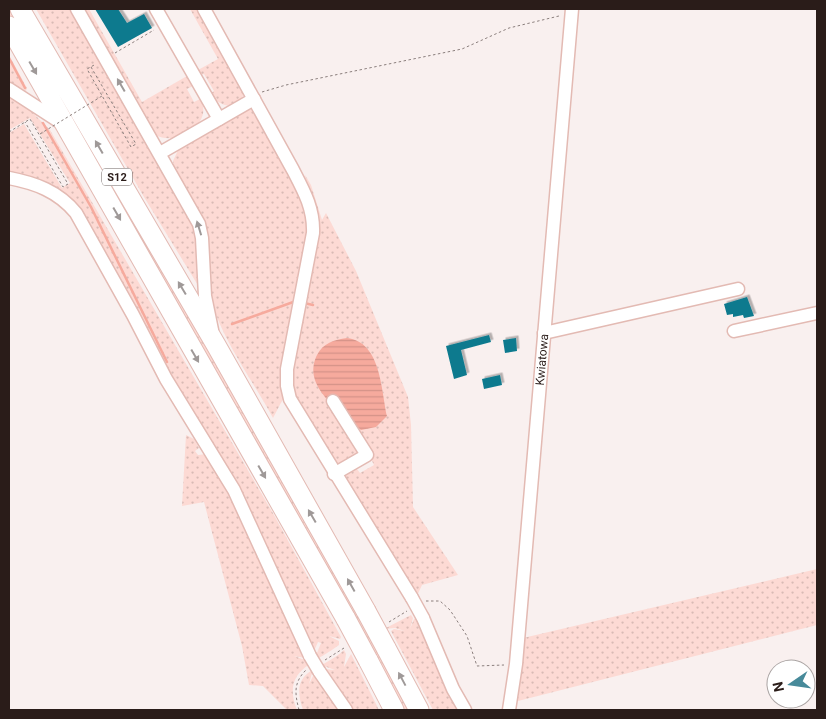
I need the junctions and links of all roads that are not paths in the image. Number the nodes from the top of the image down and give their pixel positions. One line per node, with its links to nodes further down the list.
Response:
1 (20, 9): 17 (highway, S12, one-way to 1)
2 (77, 9): 11 (street, one-way to 2)
3 (156, 9): 9 (street)
4 (204, 9): 8 (street)
5 (572, 11): 16 (street, Kwiatowa)
6 (9, 26): 10 (highway, S12, one-way to 10)
7 (9, 89): 10 (street)
8 (252, 98): 9 (street); 19 (street)
9 (219, 119): 11 (street)
10 (66, 126): 21 (highway, S12, one-way to 21, bridge)
11 (160, 153): 17 (street, one-way to 11)
12 (9, 178): 20 (street)
13 (738, 289): 16 (street)
14 (817, 312): 15 (street)
15 (734, 331)
16 (544, 333): 24 (street, Kwiatowa)
17 (216, 345): 22 (highway, S12, one-way to 17, bridge)
18 (333, 401): 19 (street)
19 (334, 474): 23 (street, bridge)
20 (346, 710)
21 (394, 710)
22 (418, 710)
23 (465, 710)
24 (509, 710)

